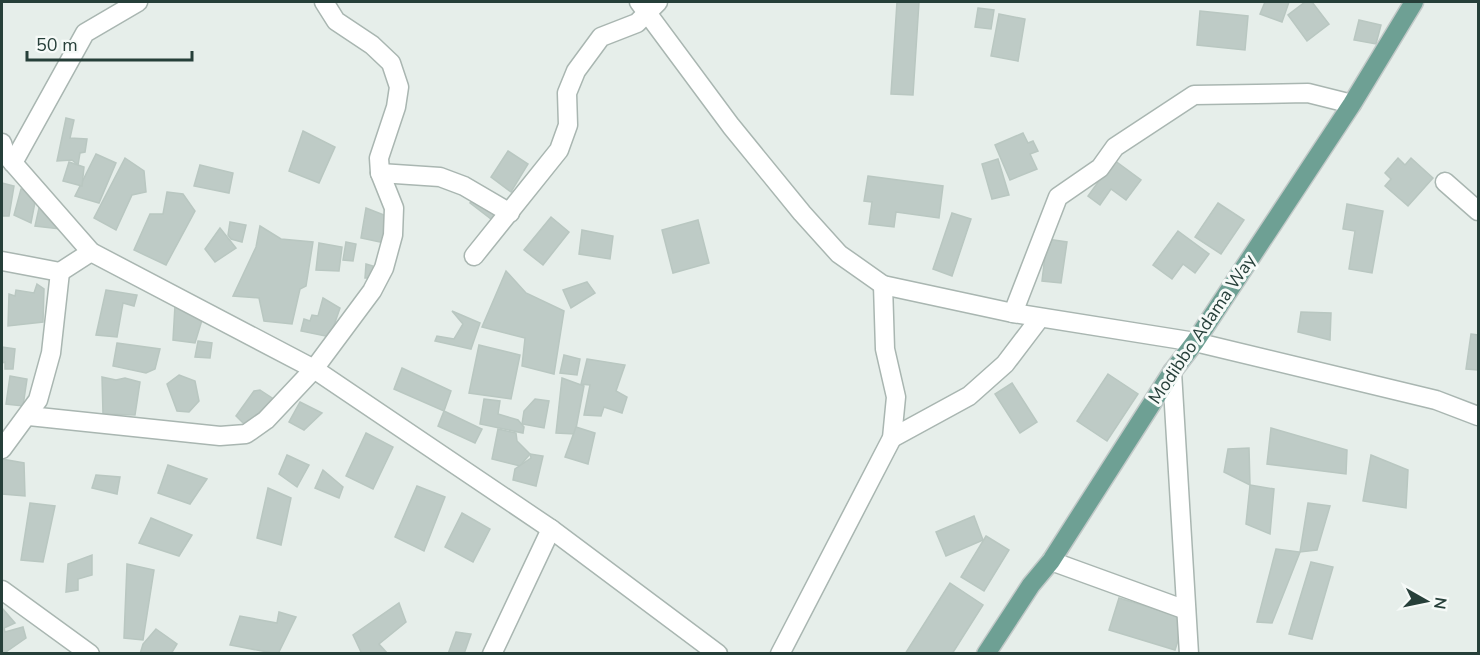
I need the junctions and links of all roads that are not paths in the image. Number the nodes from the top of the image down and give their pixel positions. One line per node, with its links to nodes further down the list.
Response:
1 (138, 2): 7 (street)
2 (324, 2): 8 (street)
3 (1414, 2): 5 (main road, Modibbo Adama Way)
4 (648, 5): 11 (street); 16 (street)
5 (1352, 104): 17 (street); 19 (main road, Modibbo Adama Way)
6 (2, 143): 7 (street)
7 (13, 163): 12 (street)
8 (380, 173): 11 (street); 20 (street)
9 (1445, 182): 10 (street)
10 (1479, 211)
11 (510, 213): 13 (street)
12 (91, 252): 15 (street); 20 (street)
13 (474, 255)
14 (2, 261): 15 (street)
15 (60, 272): 22 (street)
16 (883, 285): 17 (street); 24 (street)
17 (1013, 313): 18 (street)
18 (1040, 318): 19 (street); 24 (street)
19 (1195, 342): 21 (main road, Modibbo Adama Way); 23 (street)
20 (314, 369): 22 (street); 26 (street)
21 (1172, 372): 27 (main road, Modibbo Adama Way); 29 (street)
22 (28, 416): 25 (street)
23 (1479, 416)
24 (892, 438): 33 (street)
25 (2, 448)
26 (551, 529): 31 (street); 32 (street)
27 (1051, 561): 29 (street); 34 (main road, Modibbo Adama Way)
28 (2, 590): 30 (street)
29 (1186, 610): 35 (street)
30 (90, 654)
31 (492, 654)
32 (718, 654)
33 (780, 654)
34 (986, 654)
35 (1189, 654)

